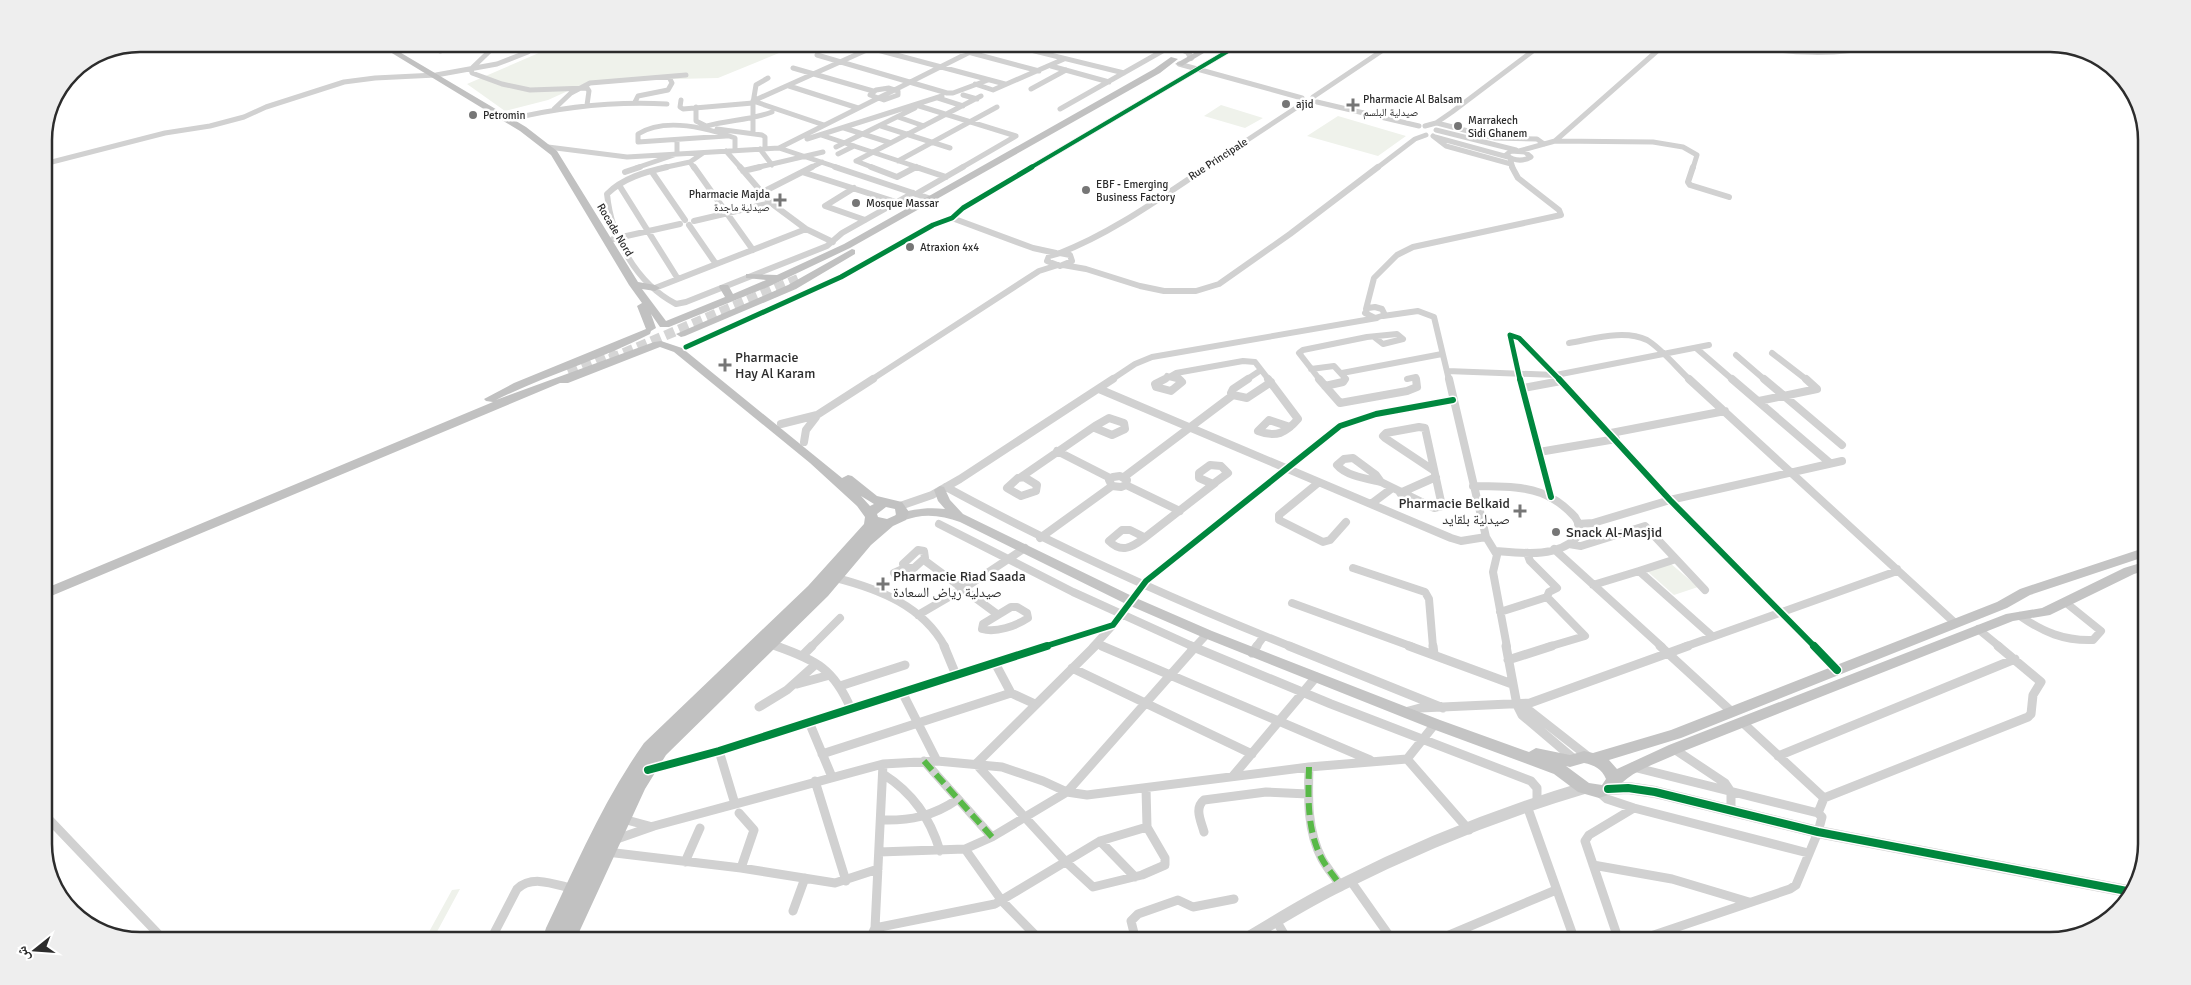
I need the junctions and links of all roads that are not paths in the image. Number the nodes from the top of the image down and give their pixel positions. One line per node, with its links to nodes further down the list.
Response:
1 (394, 52): 18 (highway, Rocade Nord)
2 (403, 52): 18 (street)
3 (488, 52): 27 (street)
4 (528, 52): 27 (street)
5 (862, 52): 22 (street)
6 (880, 52): 25 (street)
7 (969, 52): 25 (street); 29 (street)
8 (1037, 52): 20 (street)
9 (1160, 52): 30 (street)
10 (1174, 52): 21 (street)
11 (1182, 52): 23 (street)
12 (1203, 52): 23 (main road)
13 (1207, 52): 23 (main road)
14 (1221, 52): 23 (street)
15 (1381, 52): 48 (street)
16 (1532, 52): 72 (street)
17 (1656, 52): 84 (street)
18 (398, 54): 32 (highway, Rocade Nord)
19 (817, 54): 22 (street)
20 (1064, 59): 24 (street); 30 (street)
21 (1176, 61): 23 (main road); 23 (street); 125 (highway)
22 (841, 62): 31 (street); 37 (street)
23 (1197, 62): 50 (street); 129 (street)
24 (1051, 66): 28 (street); 29 (street)
25 (940, 67): 36 (street); 37 (street)
26 (793, 68): 31 (street)
27 (471, 69): 32 (street); 42 (street)
28 (1066, 70): 38 (street); 43 (street)
29 (1039, 71): 40 (street)
30 (1124, 73): 38 (street)
31 (814, 74): 41 (street); 45 (street)
32 (436, 75): 66 (highway, Rocade Nord); 108 (street)
33 (686, 75): 34 (street)
34 (669, 77): 42 (street); 51 (street)
35 (768, 78): 52 (street)
36 (988, 80): 39 (street); 40 (street)
37 (910, 82): 39 (street); 44 (street)
38 (1108, 82): 61 (street)
39 (975, 84): 40 (street)
40 (1005, 84)
41 (789, 86): 52 (street); 59 (street)
42 (578, 89): 54 (street); 60 (street)
43 (1031, 89)
44 (894, 90): 45 (street); 47 (street)
45 (874, 91): 47 (street)
46 (964, 95): 56 (street)
47 (875, 99): 59 (street)
48 (1315, 99): 50 (street); 74 (street)
49 (680, 100): 57 (street)
50 (1304, 100): 136 (street, Rue Principale)
51 (635, 102): 53 (street); 54 (street)
52 (753, 102): 57 (street); 65 (street); 68 (street)
53 (668, 104)
54 (587, 105): 60 (street)
55 (918, 105): 56 (street); 63 (street); 64 (street); 73 (street)
56 (963, 106): 63 (street)
57 (696, 107): 69 (street)
58 (997, 107): 67 (street)
59 (858, 108): 68 (street)
60 (554, 109): 66 (street)
61 (1060, 109)
62 (772, 112): 65 (street)
63 (947, 114): 67 (street); 71 (street)
64 (898, 117): 70 (street); 71 (street)
65 (754, 119): 69 (street); 75 (street)
66 (506, 120): 90 (highway, Rocade Nord)
67 (971, 121): 85 (street); 118 (street)
68 (824, 124): 92 (street)
69 (707, 126): 75 (street)
70 (881, 126): 76 (street); 77 (street)
71 (924, 126): 77 (street)
72 (1436, 126): 74 (street); 79 (street); 81 (street); 95 (street)
73 (844, 128): 76 (street); 78 (street)
74 (1418, 131): 79 (street); 145 (street)
75 (753, 133): 94 (street)
76 (864, 134): 86 (street); 87 (street)
77 (908, 134): 85 (street); 87 (street)
78 (821, 135): 82 (street); 86 (street)
79 (1429, 135): 111 (street)
80 (726, 136): 83 (street); 83 (street); 96 (street)
81 (1497, 138): 88 (street); 95 (street)
82 (807, 139)
83 (677, 141): 102 (street)
84 (1554, 141): 88 (street); 124 (street)
85 (932, 142): 93 (street); 107 (street)
86 (846, 143): 89 (street); 91 (street)
87 (891, 143): 100 (street)
88 (1541, 145): 97 (street); 104 (street)
89 (854, 146): 100 (street); 103 (street)
90 (548, 147): 102 (street); 135 (highway, Rocade Nord); 162 (highway, Rocade Nord)
91 (836, 147)
92 (779, 148): 94 (street); 105 (street)
93 (950, 148)
94 (762, 149): 96 (street); 112 (street)
95 (1509, 149): 97 (street)
96 (735, 150): 98 (street)
97 (1517, 150): 104 (street); 111 (street)
98 (726, 151): 101 (street); 114 (street)
99 (823, 152): 105 (street)
100 (873, 152): 107 (street); 113 (street)
101 (703, 153): 102 (street); 109 (street)
102 (677, 154): 115 (street)
103 (838, 154)
104 (1528, 154): 106 (street)
105 (807, 157): 110 (street); 112 (street)
106 (1524, 160): 111 (street); 111 (street)
107 (898, 161): 113 (street)
108 (53, 162)
109 (690, 162): 116 (street); 128 (street)
110 (822, 162): 117 (street); 119 (street)
111 (1511, 163): 154 (street)
112 (772, 165): 114 (street)
113 (916, 167): 118 (street)
114 (743, 171): 122 (street)
115 (625, 172)
116 (652, 172): 120 (street); 131 (street)
117 (802, 172): 121 (street); 122 (street)
118 (946, 177): 123 (street)
119 (878, 181): 121 (street); 123 (street)
120 (619, 185): 133 (street); 134 (street)
121 (858, 189): 126 (street); 130 (street)
122 (761, 193): 127 (street)
123 (915, 193): 125 (street); 126 (street)
124 (1730, 197)
125 (934, 200): 137 (highway)
126 (896, 202): 130 (street)
127 (771, 203): 128 (street); 132 (street)
128 (726, 213): 131 (street); 139 (street)
129 (952, 218): 138 (street); 169 (street)
130 (865, 220): 137 (street)
131 (687, 222): 133 (street); 143 (street)
132 (806, 229): 137 (street); 139 (street)
133 (647, 231): 134 (street); 149 (street)
134 (617, 238): 135 (street); 153 (street)
135 (606, 240): 151 (highway, Rocade Nord)
136 (1078, 246): 140 (street, Rue Principale); 141 (street)
137 (836, 248): 147 (street); 148 (highway); 150 (highway); 163 (highway)
138 (1032, 248): 140 (street); 142 (street)
139 (753, 250): 143 (street)
140 (1058, 253): 141 (street); 142 (street, Rue Principale)
141 (1072, 258): 144 (street); 145 (street)
142 (1047, 259): 144 (street); 146 (street)
143 (716, 264): 149 (street)
144 (1060, 265): 145 (street); 146 (street)
145 (1086, 269)
146 (1039, 271): 194 (street)
147 (750, 276): 150 (highway); 152 (street)
148 (796, 278)
149 (678, 279): 153 (street)
150 (778, 279): 155 (highway)
151 (634, 285): 153 (highway); 156 (highway, Rocade Nord)
152 (724, 287): 153 (street); 155 (highway)
153 (655, 288): 156 (highway)
154 (1369, 292): 157 (street); 159 (street)
155 (731, 299): 158 (highway)
156 (650, 307): 158 (highway); 161 (highway, Rocade Nord)
157 (1366, 311): 159 (street); 159 (street); 160 (street)
158 (698, 312): 161 (highway)
159 (1380, 313): 160 (street); 172 (street)
160 (1345, 324): 187 (street)
161 (664, 325): 162 (highway); 163 (highway)
162 (648, 330): 166 (highway); 192 (highway)
163 (680, 335): 166 (highway); 169 (highway)
164 (1374, 337): 175 (street)
165 (1569, 343): 173 (street)
166 (660, 344): 169 (highway); 171 (highway)
167 (1709, 345): 168 (street)
168 (1696, 348): 173 (street); 191 (street)
169 (684, 350): 171 (highway); 195 (highway); 225 (highway)
170 (1772, 353): 189 (street)
171 (633, 354): 192 (highway)
172 (1442, 354): 177 (street); 179 (street)
173 (1663, 354): 182 (street); 193 (street)
174 (1736, 355): 189 (street)
175 (1311, 369): 179 (street); 184 (street)
176 (1261, 370): 181 (street); 183 (street); 188 (street)
177 (1447, 370): 180 (street); 190 (street)
178 (569, 373): 192 (highway)
179 (1342, 373): 184 (street)
180 (1518, 373): 182 (street); 182 (street); 186 (street)
181 (1167, 376)
182 (1559, 378): 186 (street); 199 (street)
183 (1271, 382): 188 (street); 198 (street)
184 (1325, 386): 185 (street)
185 (1417, 387)
186 (1523, 388): 203 (street)
187 (1099, 389): 197 (street); 216 (street)
188 (1234, 395): 197 (street)
189 (1784, 396): 191 (street); 201 (street)
190 (1454, 400): 206 (street); 215 (street)
191 (1759, 401): 205 (street)
192 (480, 408): 250 (highway); 254 (highway)
193 (1724, 411): 199 (street); 207 (street)
194 (817, 415): 195 (street); 200 (street)
195 (781, 424): 200 (highway)
196 (1095, 426): 202 (street)
197 (1188, 428): 206 (street); 210 (street)
198 (1290, 428)
199 (1613, 436): 203 (street); 220 (street)
200 (804, 442): 221 (highway)
201 (1842, 444)
202 (1057, 451): 209 (street); 211 (street)
203 (1540, 452): 219 (street)
204 (1842, 462): 205 (street)
205 (1830, 463): 207 (street)
206 (1284, 469): 213 (street); 251 (street)
207 (1791, 472): 220 (street); 245 (street)
208 (1434, 474): 208 (street); 218 (street); 218 (street)
209 (1021, 477)
210 (1125, 481): 211 (street); 211 (street); 223 (street)
211 (1111, 482): 231 (street)
212 (1381, 482): 212 (street); 217 (street)
213 (1318, 483): 222 (street); 228 (street)
214 (1215, 484): 223 (street)
215 (1473, 486): 219 (street); 230 (street)
216 (943, 489): 224 (street); 226 (main road); 231 (street)
217 (1391, 489): 218 (street); 222 (street)
218 (1400, 493)
219 (1551, 497): 229 (street)
220 (1670, 500): 229 (street); 262 (street)
221 (883, 503): 224 (highway); 225 (highway)
222 (1371, 504): 230 (street)
223 (1180, 511): 232 (street)
224 (897, 513): 225 (highway); 227 (main road); 248 (highway)
225 (871, 516): 369 (highway)
226 (958, 516): 227 (main road); 234 (main road)
227 (940, 518): 241 (street)
228 (1346, 522)
229 (1578, 524): 233 (street)
230 (1486, 537): 236 (street)
231 (1040, 538): 251 (street)
232 (1143, 539)
233 (1569, 544): 235 (street); 239 (street)
234 (1025, 548): 241 (street); 259 (main road)
235 (1554, 549): 237 (street); 252 (street)
236 (1496, 552): 237 (street); 263 (street)
237 (1527, 553): 257 (street)
238 (2138, 554): 249 (main road)
239 (1676, 559): 246 (street); 255 (street)
240 (924, 560): 242 (street); 242 (street); 253 (street)
241 (1008, 560): 253 (street); 266 (street)
242 (904, 568): 247 (street)
243 (1353, 568): 280 (street)
244 (2138, 568): 256 (main road)
245 (1897, 569): 262 (street); 269 (street)
246 (1639, 571): 252 (street); 274 (street)
247 (894, 573)
248 (836, 578): 265 (street); 275 (highway)
249 (2064, 580): 256 (main road); 258 (main road)
250 (53, 584)
251 (1142, 585): 259 (street); 273 (street)
252 (1593, 585): 278 (street)
253 (963, 588): 264 (street); 265 (street)
254 (53, 590)
255 (1705, 590)
256 (2085, 592): 260 (main road)
257 (1547, 596): 263 (street); 283 (street)
258 (2008, 600): 267 (main road); 269 (main road)
259 (1131, 602): 266 (street); 272 (main road)
260 (2065, 602): 267 (main road); 267 (street)
261 (1292, 603): 280 (street)
262 (1781, 611): 274 (street); 288 (street)
263 (1500, 612): 283 (street)
264 (998, 614): 264 (street)
265 (918, 615): 290 (street)
266 (1121, 615): 270 (street); 277 (street)
267 (2025, 616): 271 (main road)
268 (840, 618): 281 (street)
269 (1955, 623): 288 (main road)
270 (1113, 624): 276 (street); 284 (street)
271 (1978, 630): 282 (street); 306 (main road)
272 (1207, 634): 277 (street); 279 (main road)
273 (1264, 636): 279 (street); 303 (street)
274 (1712, 636): 278 (street)
275 (770, 644): 281 (street); 326 (highway)
276 (1096, 644): 287 (street); 291 (street)
277 (1195, 648): 291 (street); 298 (street)
278 (1667, 652): 301 (street); 306 (street)
279 (1252, 653): 292 (main road)
280 (1434, 654): 294 (street)
281 (802, 656): 285 (street)
282 (2015, 659): 316 (street); 335 (street)
283 (1508, 660): 294 (street)
284 (995, 663): 290 (street); 297 (street)
285 (816, 664): 289 (street); 293 (street)
286 (905, 665): 295 (street)
287 (1072, 668): 299 (street); 300 (street)
288 (1836, 670): 306 (main road)
289 (830, 675): 293 (street); 295 (street)
290 (956, 675): 296 (street)
291 (1171, 676): 300 (street); 307 (street)
292 (1316, 677): 298 (street); 305 (main road)
293 (796, 684): 302 (street)
294 (1512, 684): 301 (street)
295 (840, 686): 304 (street)
296 (902, 692): 304 (street); 309 (street)
297 (1011, 693): 299 (street); 309 (street)
298 (1303, 693): 307 (street); 311 (street)
299 (1035, 704): 322 (street)
300 (1146, 704): 315 (street); 332 (street)
301 (1517, 705): 303 (street); 318 (street); 329 (street)
302 (759, 707)
303 (1443, 708): 305 (street)
304 (851, 709): 308 (street)
305 (1404, 712): 310 (main road)
306 (1737, 717): 312 (main road); 316 (street); 318 (main road)
307 (1279, 721): 315 (street); 321 (street)
308 (809, 722): 313 (street); 314 (street)
309 (917, 724): 314 (street); 320 (street)
310 (1435, 724): 311 (street); 329 (main road)
311 (1424, 739): 317 (street); 337 (street)
312 (1674, 749): 324 (main road); 333 (street)
313 (719, 751): 326 (street); 339 (street)
314 (822, 754): 328 (street)
315 (1252, 754): 327 (street)
316 (1778, 756): 335 (street)
317 (1407, 758): 321 (street); 350 (street)
318 (1592, 758): 329 (main road); 329 (main road)
319 (924, 761): 320 (street); 325 (street); 336 (street)
320 (937, 761): 322 (street)
321 (1372, 761): 323 (street)
322 (976, 764): 332 (street); 343 (street)
323 (1309, 767): 327 (street); 334 (street)
324 (1633, 767): 329 (main road); 333 (street)
325 (883, 769): 328 (street); 342 (street); 345 (street)
326 (648, 770): 344 (highway)
327 (1233, 776): 331 (street)
328 (832, 777): 330 (street)
329 (1592, 777): 337 (street); 338 (street); 340 (street)
330 (815, 782): 339 (street); 367 (street)
331 (1146, 788): 332 (street); 349 (street)
332 (1067, 792): 343 (street)
333 (1731, 792): 340 (street); 341 (street)
334 (1308, 794): 351 (street); 368 (street)
335 (1824, 798): 341 (street)
336 (958, 799): 342 (street); 353 (street)
337 (1532, 804): 350 (street); 370 (street)
338 (1634, 808): 359 (street); 362 (street)
339 (737, 809): 347 (street); 363 (street)
340 (1731, 812): 352 (street)
341 (1818, 813): 352 (street)
342 (927, 816): 345 (street); 357 (street)
343 (1026, 817): 353 (street); 361 (street)
344 (623, 819): 347 (street); 355 (highway)
345 (881, 820): 358 (street)
346 (53, 823): 378 (street)
347 (654, 826): 355 (street)
348 (700, 828): 360 (street)
349 (1147, 828): 354 (street); 365 (street)
350 (1469, 830): 368 (street)
351 (1204, 832)
352 (1818, 832): 359 (street); 371 (street)
353 (992, 836): 356 (street)
354 (1100, 840): 361 (street); 365 (street)
355 (609, 846): 360 (street); 381 (highway)
356 (965, 849): 357 (street); 373 (street)
357 (940, 851): 358 (street)
358 (880, 852): 364 (street)
359 (1808, 853): 374 (street)
360 (685, 862): 363 (street)
361 (1066, 862): 365 (street); 373 (street)
362 (1593, 865): 374 (street); 390 (street)
363 (741, 868): 366 (street)
364 (878, 869): 367 (street); 377 (street)
365 (1135, 877)
366 (805, 878): 367 (street); 375 (street)
367 (846, 881)
368 (1346, 882): 376 (street); 387 (street)
369 (574, 889): 379 (street); 380 (highway)
370 (1556, 890): 388 (street); 389 (street)
371 (2126, 891)
372 (1234, 900): 384 (street)
373 (1002, 901): 377 (street); 383 (street)
374 (1749, 902): 391 (street)
375 (793, 911)
376 (1277, 922): 385 (street); 386 (street)
377 (875, 928): 382 (street)
378 (157, 932)
379 (495, 932)
380 (555, 932)
381 (569, 932)
382 (873, 932)
383 (1032, 932)
384 (1134, 932)
385 (1259, 932)
386 (1283, 932)
387 (1386, 932)
388 (1460, 932)
389 (1572, 932)
390 (1616, 932)
391 (1662, 932)

